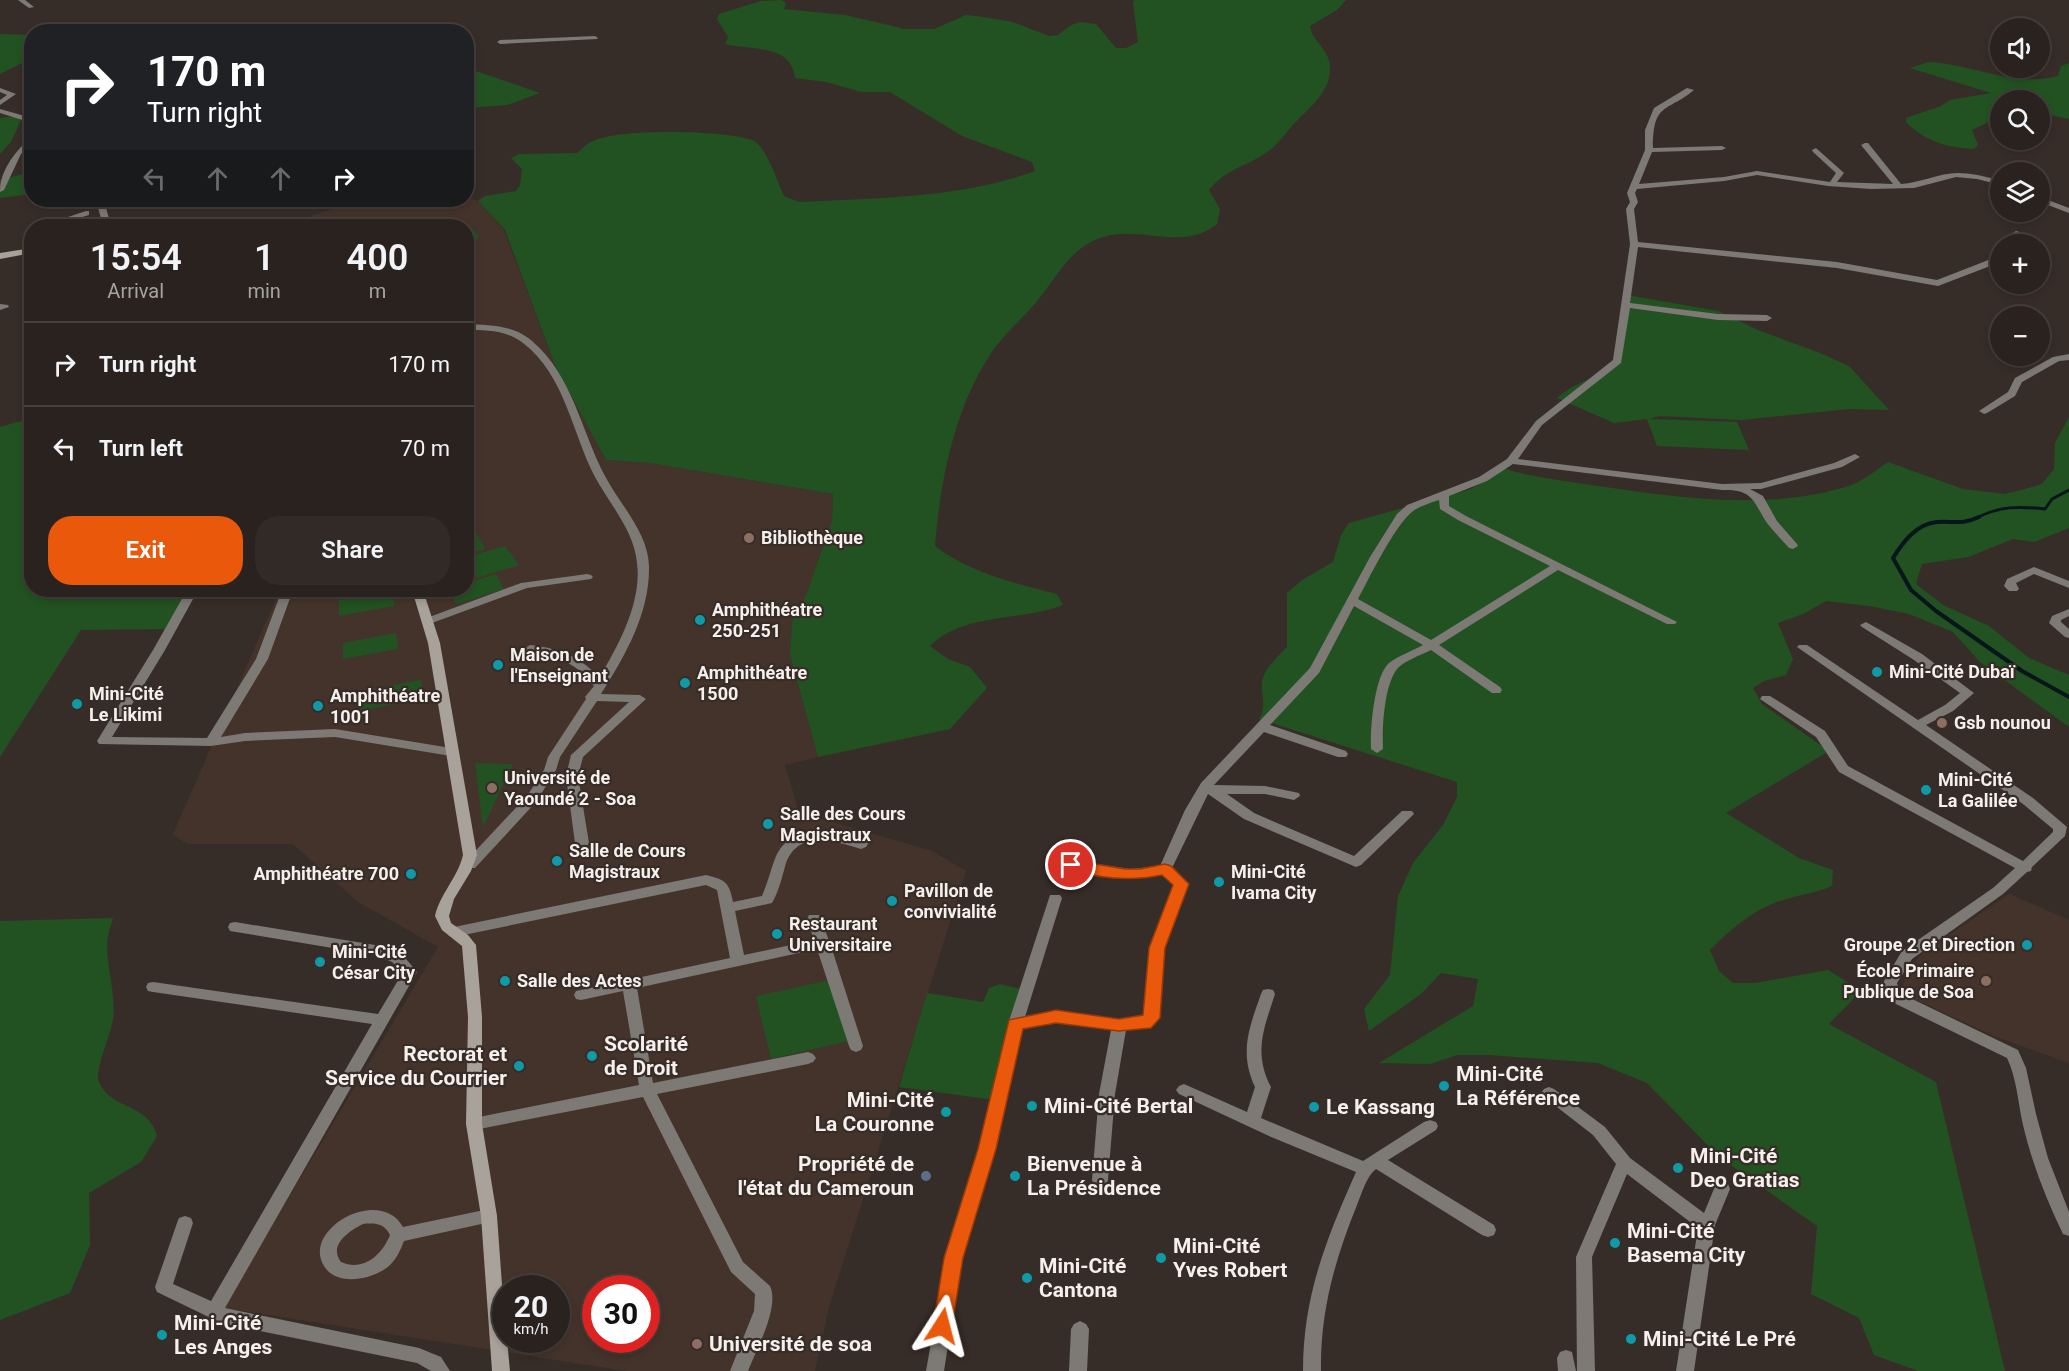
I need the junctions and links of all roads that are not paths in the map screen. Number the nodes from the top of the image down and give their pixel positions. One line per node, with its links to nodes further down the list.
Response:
1 (21, 0): 2 (street)
2 (31, 7)
3 (595, 38): 4 (street)
4 (500, 42)
5 (0, 90): 7 (street)
6 (1690, 90): 13 (street)
7 (0, 104)
8 (0, 111): 9 (street)
9 (24, 118)
10 (1865, 145): 17 (street)
11 (24, 148): 19 (street)
12 (1722, 148): 13 (street)
13 (1649, 150): 18 (street)
14 (1816, 150): 16 (street)
15 (1990, 180): 17 (street)
16 (1832, 184): 17 (street); 18 (street)
17 (1899, 187)
18 (1633, 188): 25 (street)
19 (0, 190)
20 (2050, 205): 21 (street)
21 (2066, 212)
22 (86, 213): 23 (street)
23 (66, 219)
24 (2019, 233): 25 (street)
25 (1634, 244): 28 (street)
26 (24, 251): 27 (street)
27 (1, 254)
28 (1626, 305): 29 (street); 34 (street)
29 (1767, 318)
30 (474, 328): 54 (street)
31 (2069, 357): 32 (street)
32 (1984, 411)
33 (1855, 457): 35 (street)
34 (1511, 461): 35 (street); 36 (street)
35 (1737, 487): 37 (street)
36 (1444, 496): 38 (street); 45 (street)
37 (1793, 546)
38 (1557, 566): 48 (street); 51 (street)
39 (587, 577): 47 (street)
40 (2069, 585): 41 (street)
41 (2013, 589)
42 (188, 597): 60 (street)
43 (285, 597): 60 (street)
44 (419, 597): 47 (street)
45 (1353, 601): 51 (street); 59 (street)
46 (2069, 612): 50 (street)
47 (428, 621): 62 (street)
48 (1671, 622)
49 (1866, 625): 58 (street)
50 (2069, 635)
51 (1431, 645): 55 (street); 61 (street)
52 (1803, 647): 58 (street)
53 (530, 649): 54 (street)
54 (599, 685): 56 (street)
55 (1496, 690)
56 (591, 698): 67 (street); 69 (street)
57 (1767, 699): 71 (street)
58 (1917, 725): 71 (street)
59 (1262, 727): 63 (street); 64 (street)
60 (211, 742): 62 (street)
61 (1377, 749)
62 (451, 752): 69 (street)
63 (1342, 754)
64 (1210, 788): 65 (street); 66 (street); 72 (street)
65 (1294, 796)
66 (1407, 814)
67 (582, 843)
68 (861, 844): 74 (street)
69 (470, 865): 77 (street)
70 (1071, 865): 72 (street)
71 (2026, 868): 102 (street)
72 (1165, 869): 86 (street)
73 (1055, 898): 85 (street)
74 (728, 908): 77 (street); 79 (street)
75 (814, 919): 78 (street)
76 (235, 927): 84 (street)
77 (454, 932): 93 (street)
78 (823, 943): 79 (street); 87 (street)
79 (738, 961): 80 (street)
80 (628, 986): 83 (street); 89 (street)
81 (153, 987): 84 (street)
82 (1268, 993): 92 (street)
83 (581, 995)
84 (382, 1020): 105 (street)
85 (1015, 1024): 86 (street); 110 (street)
86 (1119, 1025): 97 (street)
87 (856, 1046)
88 (808, 1058): 89 (street)
89 (647, 1090): 93 (street); 109 (street)
90 (1184, 1090): 92 (street)
91 (1549, 1093): 95 (street)
92 (1252, 1121): 96 (street)
93 (474, 1124): 99 (street)
94 (1430, 1126): 96 (street)
95 (1624, 1163): 101 (street); 113 (street)
96 (1370, 1165): 103 (street); 112 (street)
97 (1100, 1180)
98 (1722, 1189): 101 (street)
99 (489, 1216): 104 (street); 108 (street)
100 (185, 1223): 105 (street)
101 (1707, 1225): 114 (street)
102 (2069, 1229)
103 (1488, 1230)
104 (398, 1235)
105 (214, 1311): 107 (street)
106 (1080, 1329): 111 (street)
107 (441, 1371)
108 (501, 1371)
109 (739, 1371)
110 (935, 1371)
111 (1078, 1371)
112 (1312, 1371)
113 (1586, 1371)
114 (1685, 1371)

